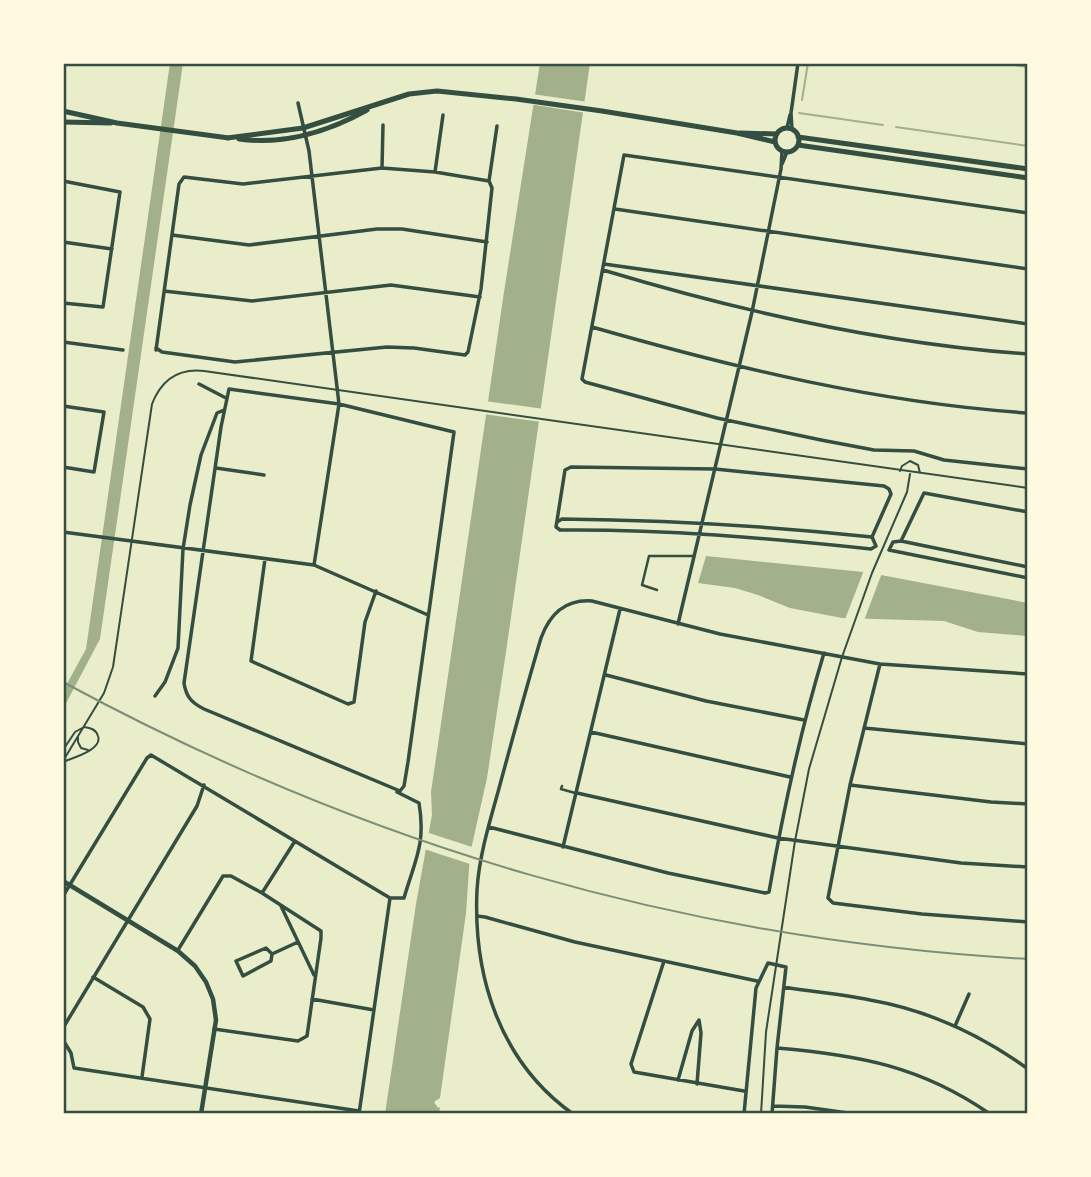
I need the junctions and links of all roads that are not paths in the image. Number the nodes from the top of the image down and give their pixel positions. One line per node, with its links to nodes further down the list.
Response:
1 (798, 63): 11 (street)
2 (298, 103): 10 (street)
3 (376, 104): 10 (main road); 12 (main road); 14 (main road)
4 (63, 111): 7 (main road)
5 (443, 115): 22 (street)
6 (63, 122): 7 (main road)
7 (117, 123): 16 (main road)
8 (383, 125): 20 (street)
9 (497, 126): 27 (street)
10 (303, 128): 14 (street); 16 (main road)
11 (789, 129): 13 (main road); 15 (main road)
12 (737, 133): 13 (main road); 17 (main road)
13 (777, 134): 17 (main road)
14 (305, 135): 16 (main road); 24 (street)
15 (798, 136): 18 (main road); 21 (main road)
16 (227, 138)
17 (775, 142): 19 (main road)
18 (797, 145): 19 (main road); 25 (main road)
19 (785, 151): 23 (street)
20 (383, 168): 22 (street); 24 (street)
21 (1028, 169)
22 (435, 172): 27 (street)
23 (780, 176): 28 (street); 29 (street); 30 (street)
24 (312, 177): 31 (street); 32 (street)
25 (1028, 178)
26 (63, 181): 35 (street)
27 (489, 181): 34 (street)
28 (614, 209): 30 (street); 36 (street)
29 (1028, 213)
30 (768, 232): 37 (street); 39 (street)
31 (172, 235): 32 (street); 40 (street)
32 (319, 237): 34 (street); 41 (street)
33 (63, 242): 35 (street)
34 (487, 242): 42 (street)
35 (112, 249): 43 (street)
36 (604, 264): 38 (street); 39 (street)
37 (1028, 269)
38 (603, 270): 44 (street); 46 (street)
39 (757, 285): 44 (street); 45 (street)
40 (163, 291): 41 (street); 49 (street)
41 (325, 292): 42 (street); 49 (street)
42 (480, 297): 49 (street)
43 (63, 303)
44 (752, 312): 50 (street); 51 (street)
45 (1028, 324)
46 (592, 327): 51 (street); 59 (street)
47 (63, 342): 48 (street)
48 (122, 350)
49 (332, 352): 53 (street)
50 (1028, 354)
51 (739, 367): 58 (street); 59 (street)
52 (199, 383): 54 (street)
53 (338, 390): 55 (street); 62 (lane); 83 (lane)
54 (227, 396): 55 (street); 57 (street)
55 (339, 404): 89 (street); 96 (street)
56 (63, 406): 63 (street)
57 (224, 410): 60 (street); 61 (street)
58 (1028, 413)
59 (726, 420): 62 (street); 65 (street)
60 (211, 425): 61 (street); 84 (street)
61 (221, 427): 64 (street)
62 (720, 445): 66 (street); 67 (lane)
63 (63, 467)
64 (216, 468): 70 (street); 85 (street)
65 (1028, 469)
66 (715, 470): 74 (street); 75 (street); 80 (street)
67 (900, 471): 68 (lane); 69 (lane)
68 (910, 473): 69 (lane); 101 (lane)
69 (919, 474): 71 (lane)
70 (264, 475)
71 (1028, 488)
72 (1028, 512): 82 (street)
73 (625, 520): 74 (street); 75 (street); 77 (street)
74 (557, 522): 77 (street)
75 (702, 523): 76 (street); 79 (street)
76 (792, 529): 80 (street); 81 (street)
77 (624, 530): 79 (street)
78 (63, 532): 83 (street)
79 (699, 534): 81 (street); 87 (street)
80 (872, 537): 81 (street)
81 (790, 540)
82 (901, 541): 86 (street); 90 (street)
83 (132, 542): 84 (street); 107 (lane)
84 (183, 549): 85 (street); 98 (street)
85 (204, 551): 88 (street); 99 (street)
86 (972, 555): 90 (street); 91 (street)
87 (694, 556): 93 (street); 97 (street)
88 (265, 559): 89 (street); 94 (street)
89 (314, 565): 94 (street)
90 (970, 567): 92 (street)
91 (1028, 567)
92 (1028, 578)
93 (657, 590)
94 (376, 591): 96 (street)
95 (620, 608): 97 (street); 104 (street); 122 (street)
96 (428, 615): 119 (street)
97 (678, 624): 100 (street)
98 (178, 646): 99 (street); 105 (street)
99 (190, 647): 119 (street)
100 (824, 653): 101 (street); 106 (street)
101 (842, 657): 102 (street); 125 (lane)
102 (880, 664): 103 (street); 108 (street)
103 (1028, 674)
104 (606, 676): 106 (street); 109 (street)
105 (155, 696)
106 (804, 720): 115 (street)
107 (84, 727): 110 (lane); 112 (lane); 113 (lane)
108 (864, 728): 111 (street); 117 (street)
109 (591, 733): 115 (street); 120 (street)
110 (78, 735): 112 (lane); 114 (lane)
111 (1028, 744)
112 (92, 749): 114 (lane)
113 (63, 750)
114 (63, 762)
115 (790, 776): 123 (street)
116 (204, 785): 124 (street); 130 (street); 136 (street)
117 (850, 785): 121 (street); 127 (street)
118 (562, 786): 120 (street)
119 (396, 792): 133 (street)
120 (577, 793): 123 (street); 126 (street)
121 (1028, 803)
122 (489, 827): 126 (street); 135 (street)
123 (778, 838): 125 (street); 126 (street)
124 (295, 841): 131 (street); 133 (street)
125 (795, 841): 127 (street); 142 (lane)
126 (563, 847)
127 (836, 848): 128 (street); 137 (street)
128 (1028, 867)
129 (63, 881): 130 (street)
130 (70, 885): 132 (street); 136 (street)
131 (262, 893): 134 (street); 139 (street)
132 (63, 896)
133 (390, 898): 149 (street)
134 (280, 904): 138 (street); 144 (street)
135 (477, 916): 141 (street); 164 (street)
136 (128, 920): 139 (street); 143 (street)
137 (1028, 922)
138 (298, 942): 140 (street); 144 (street)
139 (178, 951): 152 (street)
140 (272, 954): 140 (street)
141 (664, 961): 145 (street); 157 (street)
142 (776, 964): 145 (street); 146 (street); 166 (lane)
143 (93, 977): 151 (street); 156 (street)
144 (315, 977): 148 (street)
145 (758, 981): 160 (street)
146 (784, 987): 150 (street); 154 (street)
147 (969, 994): 150 (street)
148 (312, 999): 149 (street); 152 (street)
149 (374, 1010): 162 (street)
150 (955, 1026): 155 (street)
151 (63, 1028)
152 (214, 1029): 159 (street)
153 (63, 1040): 156 (street)
154 (777, 1048): 161 (street); 169 (street)
155 (1028, 1069)
156 (142, 1077): 159 (street)
157 (678, 1081): 158 (street); 158 (street)
158 (697, 1084): 160 (street)
159 (205, 1088): 162 (street); 163 (street)
160 (745, 1091): 165 (street)
161 (773, 1106): 167 (street); 168 (street)
162 (359, 1112)
163 (201, 1114)
164 (573, 1114)
165 (744, 1114)
166 (761, 1114)
167 (772, 1114)
168 (855, 1114)
169 (990, 1114)

